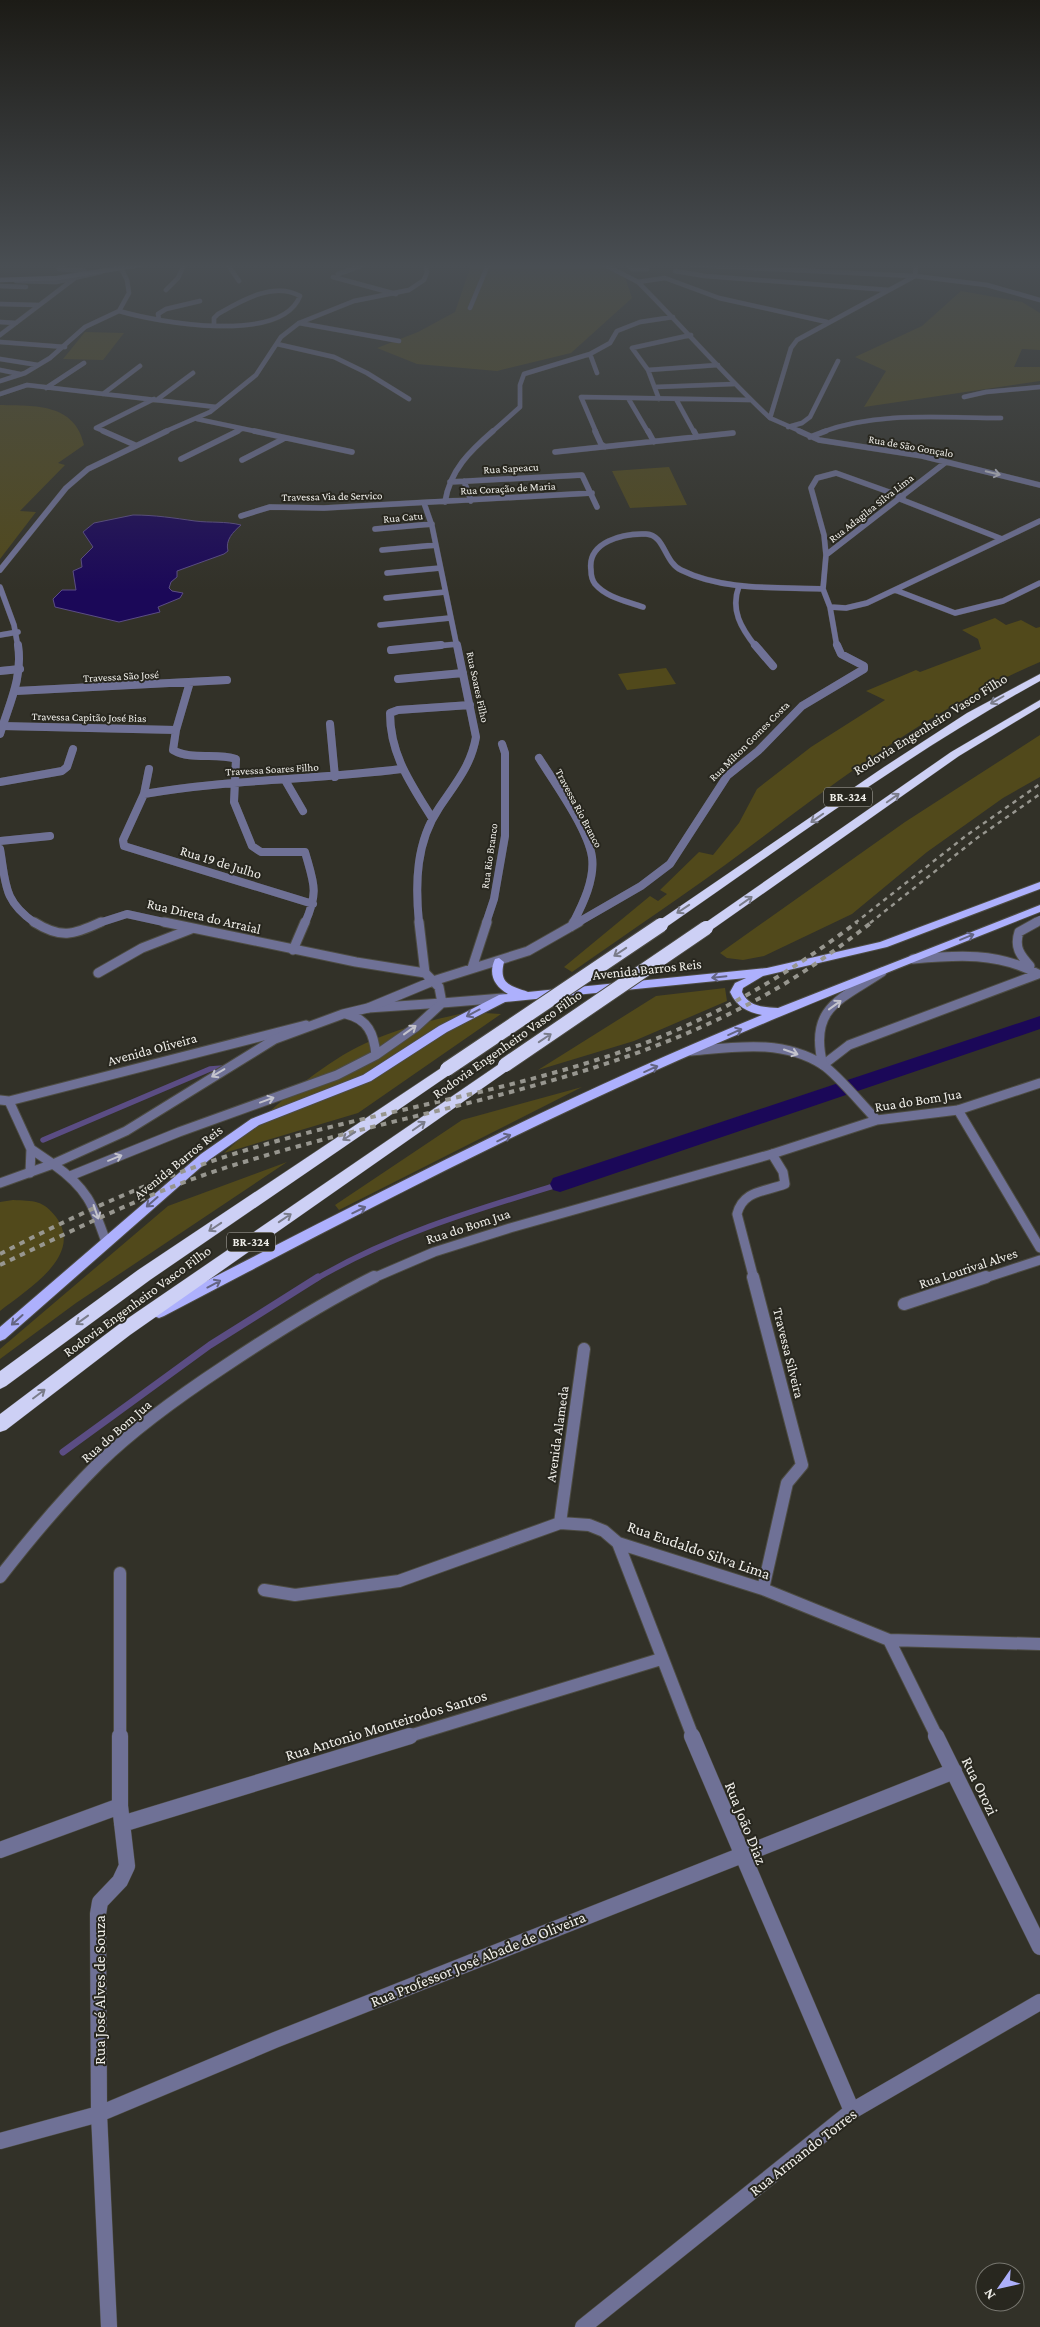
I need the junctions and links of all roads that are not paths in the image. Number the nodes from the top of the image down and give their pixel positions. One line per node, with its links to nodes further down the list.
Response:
1 (23, 373): 15 (street)
2 (21, 374): 13 (street)
3 (68, 374): 17 (street)
4 (130, 374): 20 (street)
5 (192, 374): 23 (street)
6 (257, 374): 28 (street)
7 (367, 374): 24 (street)
8 (525, 374): 47 (street)
9 (649, 374): 18 (street)
10 (725, 374): 14 (street, Rua de São Gonçalo)
11 (784, 374): 29 (street)
12 (832, 374): 32 (street)
13 (0, 381)
14 (734, 384): 18 (street); 27 (street, Rua de São Gonçalo)
15 (26, 385): 17 (street); 19 (street)
16 (1040, 387): 21 (street)
17 (46, 388): 20 (street)
18 (655, 388): 25 (street)
19 (0, 394)
20 (103, 394): 23 (street)
21 (964, 397)
22 (628, 398): 25 (street); 38 (street); 40 (street)
23 (156, 399): 28 (street); 39 (street)
24 (409, 399)
25 (659, 399): 26 (street)
26 (676, 399): 27 (street); 35 (street)
27 (750, 400): 29 (street, Rua de São Gonçalo)
28 (216, 407): 31 (street)
29 (770, 418): 32 (street, Rua de São Gonçalo)
30 (1001, 418): 36 (street)
31 (197, 419): 33 (street); 39 (street)
32 (788, 427): 36 (street, Rua de São Gonçalo)
33 (242, 429): 37 (street); 43 (street)
34 (733, 432): 35 (street)
35 (697, 437): 38 (street)
36 (810, 437): 45 (street, Rua de São Gonçalo)
37 (284, 439): 41 (street); 44 (street)
38 (654, 442): 40 (street)
39 (135, 445): 64 (street)
40 (605, 446): 42 (street)
41 (352, 452)
42 (555, 452)
43 (180, 459)
44 (242, 460)
45 (946, 462): 48 (street, Rua de São Gonçalo, one-way to 48); 50 (street, Rua Adagilsa Silva Lima)
46 (464, 481): 47 (street); 49 (street, Rua Sapeacu); 51 (street, Rua Sapeacu)
47 (450, 482): 52 (street)
48 (1040, 485)
49 (592, 493): 51 (street, Rua Coração de Maria); 54 (street)
50 (901, 498): 59 (street); 62 (street, Rua Adagilsa Silva Lima); 62 (street)
51 (471, 501): 52 (street, Rua Coração de Maria)
52 (445, 502): 53 (street, Rua Coração de Maria)
53 (424, 503): 55 (street, Travessa Via de Servico); 57 (street, Rua Soares Filho)
54 (597, 507)
55 (241, 516)
56 (1040, 521): 59 (street)
57 (432, 524): 58 (street, Rua Catu); 60 (street, Rua Soares Filho)
58 (375, 529)
59 (1002, 539): 70 (street)
60 (436, 545): 61 (street); 63 (street, Rua Soares Filho)
61 (382, 550)
62 (826, 555): 69 (street, Rua Adagilsa Silva Lima)
63 (440, 568): 65 (street); 71 (street, Rua Soares Filho)
64 (0, 570)
65 (386, 573)
66 (1040, 583): 70 (street)
67 (739, 586): 69 (street); 74 (street); 82 (street)
68 (0, 587): 73 (street)
69 (823, 588): 75 (street, Rua Adagilsa Silva Lima)
70 (894, 590): 75 (street)
71 (445, 592): 72 (street); 76 (street, Rua Soares Filho)
72 (386, 598)
73 (3, 600): 78 (street)
74 (643, 607)
75 (830, 607): 115 (street, Rua Milton Gomes Costa)
76 (450, 618): 77 (street); 80 (street, Rua Soares Filho)
77 (380, 625)
78 (18, 632): 79 (street); 83 (street)
79 (0, 635)
80 (457, 644): 81 (street); 85 (street, Rua Soares Filho)
81 (391, 650)
82 (773, 666)
83 (20, 669): 84 (street); 90 (street)
84 (0, 671)
85 (463, 673): 87 (street); 92 (street, Rua Soares Filho)
86 (1040, 677): 154 (highway, Rodovia Engenheiro Vasco Filho / BR-324, one-way to 154, bridge)
87 (398, 679)
88 (226, 680): 89 (street, Travessa São José)
89 (190, 682): 90 (street, Travessa São José); 95 (street)
90 (16, 691): 94 (street)
91 (1040, 703): 151 (highway, Rodovia Engenheiro Vasco Filho / BR-324, one-way to 91, bridge)
92 (470, 705): 100 (street); 107 (street, Rua Soares Filho)
93 (330, 724): 101 (street)
94 (1, 726): 95 (street, Travessa Capitão José Bias)
95 (176, 730): 104 (street)
96 (502, 744): 120 (street, Rua Rio Branco)
97 (73, 749): 103 (street)
98 (539, 758): 115 (street, Travessa Rio Branco)
99 (149, 769): 105 (street)
100 (401, 769): 101 (street, Travessa Soares Filho); 107 (street)
101 (335, 777): 102 (street, Travessa Soares Filho)
102 (285, 780): 104 (street, Travessa Soares Filho); 106 (street)
103 (0, 782)
104 (234, 782): 105 (street, Travessa Soares Filho); 112 (street)
105 (144, 794): 112 (street, Rua 19 de Julho)
106 (303, 811)
107 (432, 818): 124 (street, Rua Soares Filho)
108 (50, 836): 109 (street)
109 (0, 841)
110 (0, 849): 116 (street, Rua Direta do Arraial)
111 (1040, 885): 122 (main road, Avenida Barros Reis)
112 (313, 904): 117 (street)
113 (1040, 908): 118 (main road, one-way to 113)
114 (1040, 920): 125 (street)
115 (571, 927): 119 (street, Rua Milton Gomes Costa)
116 (191, 930): 117 (street, Rua Direta do Arraial); 123 (street)
117 (293, 950): 124 (street, Rua Direta do Arraial)
118 (913, 959): 121 (main road); 125 (street)
119 (498, 962): 120 (street, Rua Milton Gomes Costa); 127 (main road)
120 (472, 968): 126 (street, Rua Milton Gomes Costa)
121 (885, 970): 131 (main road); 136 (street, one-way to 121)
122 (767, 972): 127 (main road, Avenida Barros Reis, one-way to 127); 131 (main road)
123 (98, 973)
124 (426, 973): 126 (street)
125 (1038, 974): 136 (street)
126 (433, 981): 129 (street); 130 (street)
127 (539, 995): 128 (main road, Avenida Barros Reis)
128 (503, 998): 129 (street); 147 (main road, Avenida Barros Reis, one-way to 147)
129 (442, 1003): 130 (street); 135 (street, one-way to 129)
130 (368, 1008): 132 (street)
131 (780, 1012): 134 (main road, one-way to 131)
132 (343, 1014): 133 (street); 135 (street)
133 (312, 1024): 138 (street, Avenida Oliveira); 143 (street, one-way to 143)
134 (691, 1051): 136 (street, one-way to 136); 151 (main road, one-way to 134)
135 (376, 1055): 145 (street, one-way to 135)
136 (823, 1065): 140 (street)
137 (1040, 1083): 139 (street, Rua do Bom Jua)
138 (5, 1101): 141 (street)
139 (958, 1110): 140 (street, Rua do Bom Jua); 148 (street, Rua Lourival Alves)
140 (877, 1120): 142 (street, Rua do Bom Jua)
141 (31, 1149): 143 (street); 144 (street)
142 (772, 1154): 159 (street, Rua do Bom Jua); 160 (street, Travessa Silveira)
143 (53, 1164): 144 (street); 145 (street)
144 (30, 1173): 146 (street)
145 (70, 1176): 147 (street, one-way to 147)
146 (0, 1183)
147 (106, 1242): 152 (main road, Avenida Barros Reis, one-way to 152)
148 (1040, 1248)
149 (1040, 1260): 150 (street, Rua Lourival Alves)
150 (904, 1304)
151 (124, 1330): 155 (highway, Rodovia Engenheiro Vasco Filho / BR-324, one-way to 151)
152 (0, 1336)
153 (584, 1349): 156 (street, Avenida Alameda)
154 (0, 1381)
155 (0, 1424)
156 (560, 1523): 157 (street, Rua Eudaldo Silva Lima); 161 (street, Rua Eudaldo Silva Lima)
157 (618, 1543): 160 (street, Rua Eudaldo Silva Lima); 164 (street, Rua João Diaz)
158 (120, 1573): 166 (street, Rua José Alves de Souza)
159 (0, 1577)
160 (763, 1589): 162 (street, Rua Eudaldo Silva Lima)
161 (264, 1590)
162 (889, 1640): 163 (street, Rua Eudaldo Silva Lima); 165 (street, Rua Orozi)
163 (1040, 1644)
164 (660, 1659): 167 (street, Rua Antonio Monteirodos Santos); 169 (street, Rua João Diaz)
165 (954, 1771): 169 (street, Rua Professor José Abade de Oliveira); 170 (street, Rua Orozi)
166 (120, 1806): 167 (street, Rua José Alves de Souza); 168 (street)
167 (122, 1824): 173 (street, Rua José Alves de Souza)
168 (0, 1850)
169 (740, 1855): 172 (street, Rua João Diaz); 173 (street, Rua Professor José Abade de Oliveira)
170 (1040, 1947)
171 (1040, 2002): 172 (street, Rua Armando Torres)
172 (852, 2111): 176 (street, Rua Armando Torres)
173 (99, 2114): 174 (street, Rua Professor José Abade de Oliveira); 175 (street, Rua José Alves de Souza)
174 (0, 2141)
175 (109, 2327)
176 (583, 2327)

